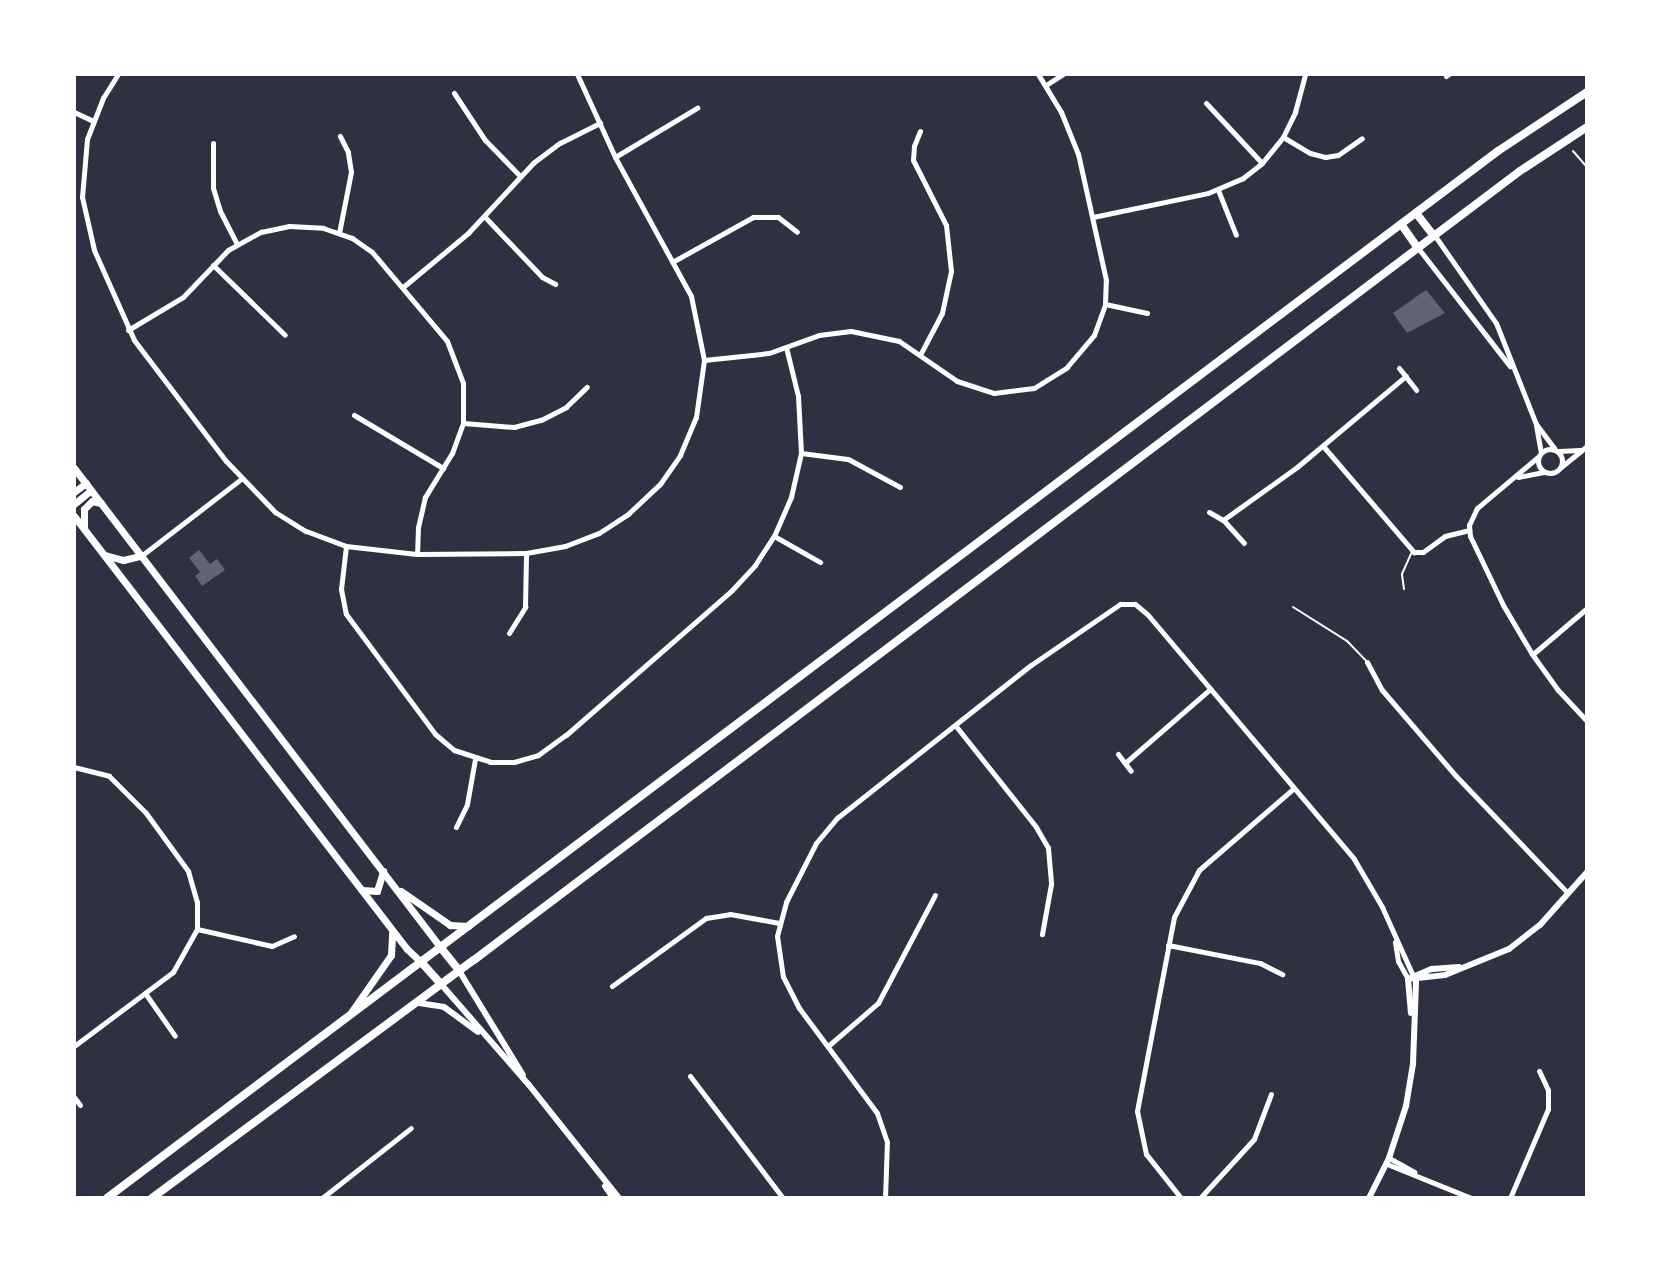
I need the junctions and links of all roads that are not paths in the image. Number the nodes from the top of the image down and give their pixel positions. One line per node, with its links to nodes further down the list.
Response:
1 (118, 74): 12 (street)
2 (577, 74): 13 (street)
3 (1038, 74): 6 (street)
4 (1063, 74): 6 (street)
5 (1305, 74): 17 (street)
6 (1046, 85): 30 (street)
7 (1587, 92): 28 (highway)
8 (454, 93): 26 (street)
9 (1206, 103): 24 (street)
10 (697, 108): 22 (street)
11 (74, 112): 12 (street)
12 (93, 121): 44 (street)
13 (600, 123): 22 (street); 26 (street)
14 (1587, 127): 35 (highway)
15 (920, 131): 47 (street)
16 (340, 136): 33 (street)
17 (1283, 137): 18 (street); 24 (street)
18 (1362, 138)
19 (213, 143): 36 (street)
20 (1573, 151): 23 (lane)
21 (1587, 155): 23 (lane)
22 (615, 157): 38 (street)
23 (1580, 159): 25 (lane)
24 (1262, 163): 27 (street)
25 (1586, 166)
26 (520, 176): 29 (street)
27 (1218, 190): 30 (street); 34 (street)
28 (1416, 213): 31 (highway); 35 (highway)
29 (484, 216): 40 (street); 41 (street)
30 (1093, 217): 42 (street)
31 (1401, 224): 37 (highway); 110 (highway)
32 (797, 232): 38 (street)
33 (339, 233): 36 (street); 41 (street)
34 (1236, 235)
35 (1434, 236): 37 (highway); 50 (street)
36 (237, 244): 39 (street)
37 (1418, 248): 50 (street); 118 (highway)
38 (674, 261): 48 (street)
39 (213, 265): 44 (street); 45 (street)
40 (555, 284)
41 (403, 287): 55 (street)
42 (1105, 304): 43 (street); 47 (street)
43 (1147, 313)
44 (128, 330): 66 (street)
45 (285, 335)
46 (786, 347): 47 (street); 48 (street); 60 (street)
47 (921, 353)
48 (704, 360): 82 (street)
49 (1399, 368): 51 (street)
50 (1513, 369): 56 (street)
51 (1406, 376): 53 (street); 57 (street)
52 (587, 387): 55 (street)
53 (1416, 390)
54 (354, 415): 63 (street)
55 (463, 423): 63 (street)
56 (1536, 424): 59 (street); 61 (street)
57 (1323, 446): 75 (street); 81 (street)
58 (1587, 447): 59 (street); 64 (street)
59 (1557, 450): 61 (street); 64 (street)
60 (801, 453): 69 (street); 78 (street)
61 (1540, 454): 65 (street); 67 (street)
62 (74, 468): 68 (main road)
63 (443, 468): 84 (street)
64 (1561, 468): 65 (street)
65 (1545, 472): 67 (street)
66 (241, 479): 80 (street); 85 (street)
67 (1513, 479): 77 (street)
68 (88, 487): 70 (main road); 71 (main road); 72 (main road)
69 (900, 487)
70 (74, 492)
71 (101, 503): 76 (main road); 85 (main road)
72 (74, 504)
73 (1209, 512): 75 (street)
74 (74, 516): 76 (main road)
75 (1223, 520): 79 (street)
76 (85, 530): 83 (main road)
77 (1469, 530): 81 (street); 91 (street)
78 (774, 536): 86 (street); 97 (street)
79 (1244, 543)
80 (346, 546): 84 (street); 97 (street)
81 (1412, 551): 87 (lane)
82 (526, 553): 84 (street); 90 (street)
83 (103, 554): 85 (main road); 106 (main road)
84 (417, 554)
85 (141, 556): 103 (main road)
86 (820, 562)
87 (1404, 589)
88 (1293, 607): 92 (lane)
89 (1587, 608): 91 (street)
90 (509, 633)
91 (1532, 654): 94 (street)
92 (1367, 662): 107 (street)
93 (1210, 689): 95 (street); 98 (street); 101 (street)
94 (1587, 721)
95 (955, 725): 109 (street); 113 (street)
96 (1118, 754): 98 (street)
97 (475, 759): 102 (street)
98 (1125, 763): 100 (street)
99 (74, 767): 111 (street)
100 (1131, 771)
101 (1294, 788): 115 (street); 120 (street)
102 (456, 827)
103 (383, 871): 105 (main road); 106 (main road)
104 (1587, 872): 107 (street)
105 (393, 884): 110 (main road); 116 (main road)
106 (362, 890): 112 (main road)
107 (1567, 892): 120 (street)
108 (935, 895): 129 (street)
109 (779, 923): 122 (street); 129 (street)
110 (468, 926): 116 (highway)
111 (197, 929): 114 (street); 123 (street)
112 (392, 930): 117 (main road); 125 (main road)
113 (1042, 934)
114 (294, 936)
115 (1168, 945): 119 (street); 144 (street)
116 (441, 948): 117 (highway); 118 (highway)
117 (422, 963): 121 (highway); 125 (highway)
118 (458, 969): 121 (highway); 132 (street)
119 (1282, 974)
120 (1413, 978): 137 (street)
121 (440, 983): 124 (highway); 127 (street)
122 (612, 986)
123 (145, 993): 126 (street); 128 (street)
124 (412, 1004): 127 (street); 139 (highway)
125 (344, 1022): 138 (highway)
126 (175, 1036)
127 (488, 1039): 132 (street)
128 (74, 1046)
129 (828, 1046): 143 (street)
130 (1539, 1071): 148 (street)
131 (690, 1076): 142 (street)
132 (529, 1085): 141 (street)
133 (1271, 1094): 145 (street)
134 (74, 1097): 135 (street)
135 (80, 1105)
136 (411, 1128): 140 (street)
137 (1388, 1161): 146 (street); 147 (street)
138 (107, 1198)
139 (152, 1198)
140 (322, 1198)
141 (616, 1198)
142 (783, 1198)
143 (885, 1198)
144 (1181, 1198)
145 (1200, 1198)
146 (1369, 1198)
147 (1471, 1198)
148 (1510, 1198)

